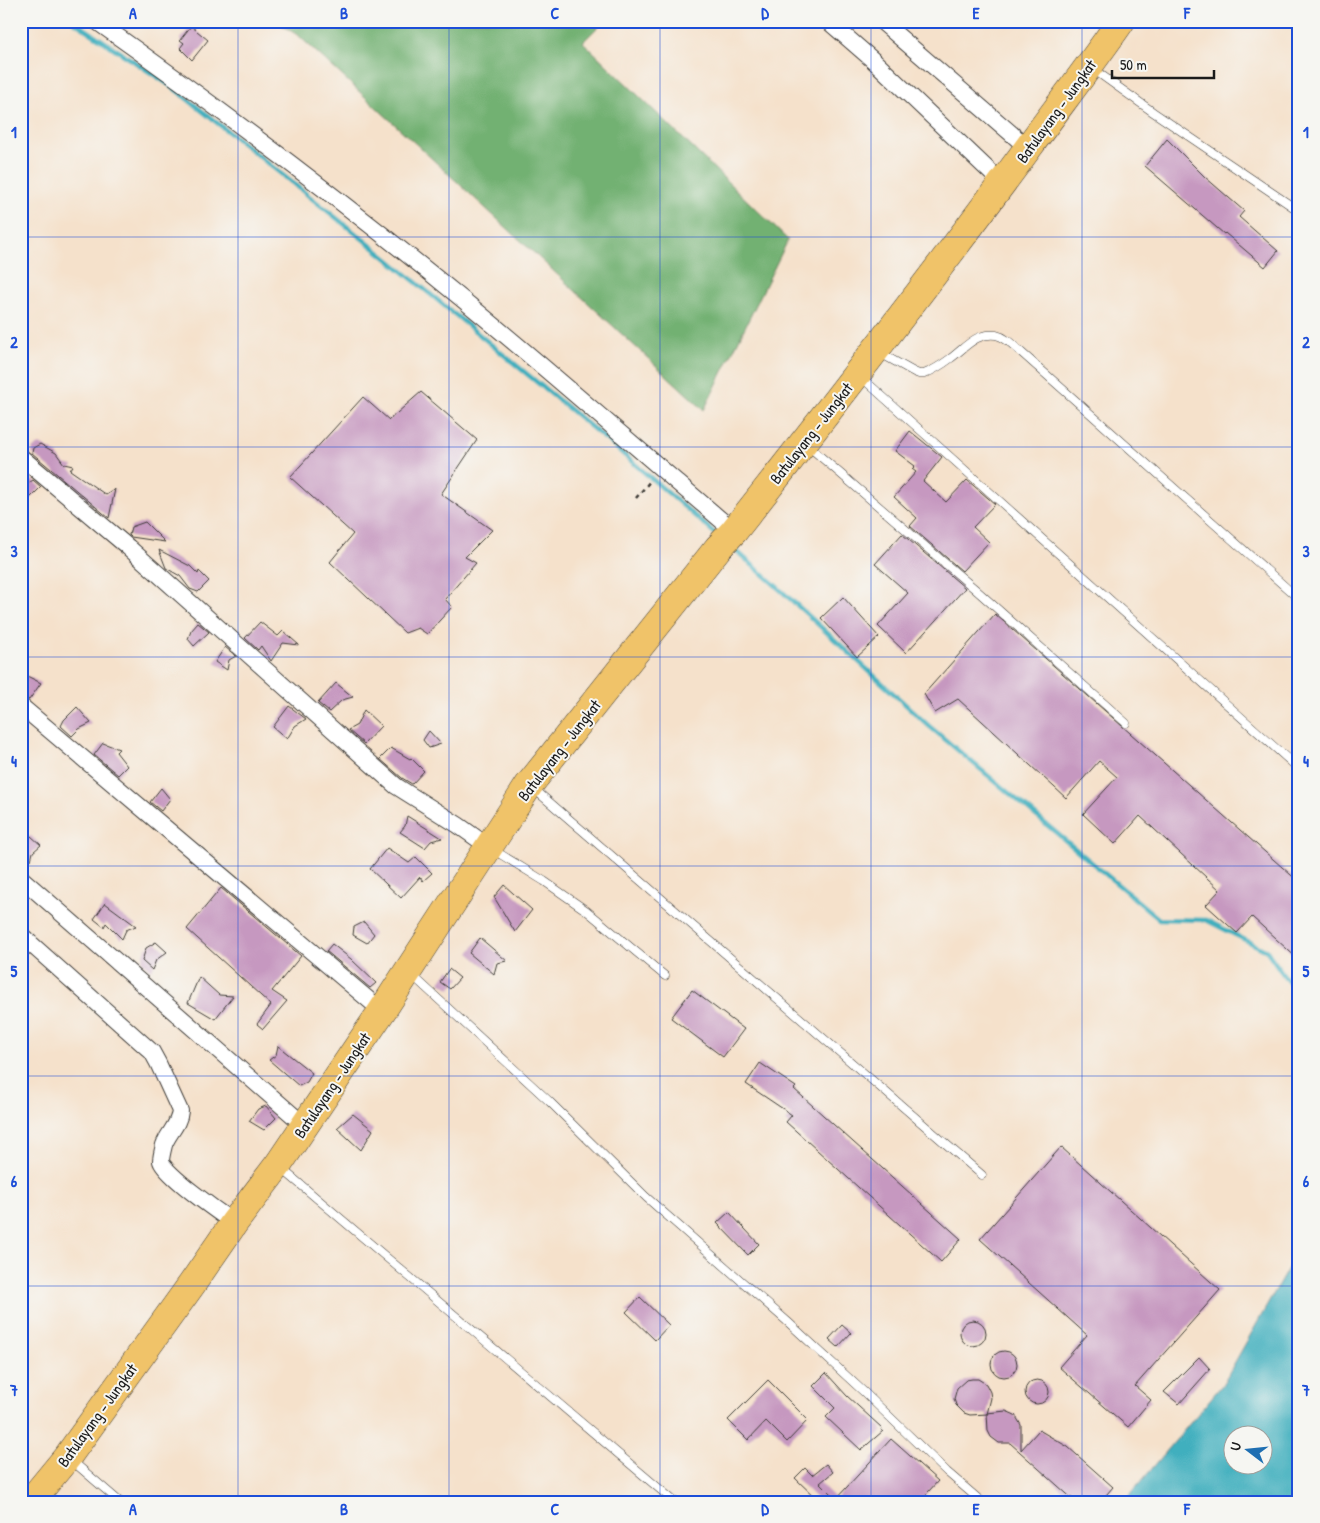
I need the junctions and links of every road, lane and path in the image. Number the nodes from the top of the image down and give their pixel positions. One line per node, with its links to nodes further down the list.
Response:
1 (96, 21): 15 (street)
2 (828, 21): 7 (street)
3 (881, 21): 6 (street)
4 (1120, 21): 5 (highway, Batulayang - Jungkat)
5 (1090, 66): 6 (highway, Batulayang - Jungkat); 8 (lane)
6 (1028, 148): 7 (highway, Batulayang - Jungkat)
7 (1003, 184): 9 (highway, Batulayang - Jungkat)
8 (1299, 211)
9 (876, 351): 10 (highway, Batulayang - Jungkat); 16 (lane)
10 (858, 374): 11 (highway, Batulayang - Jungkat); 19 (lane)
11 (804, 442): 15 (highway, Batulayang - Jungkat); 18 (lane)
12 (21, 456): 21 (street)
13 (645, 486): 14 (path)
14 (636, 498)
15 (728, 538): 20 (highway, Batulayang - Jungkat)
16 (1299, 599)
17 (21, 706): 26 (street)
18 (1126, 723)
19 (1299, 769)
20 (529, 785): 21 (highway, Batulayang - Jungkat); 29 (lane)
21 (489, 847): 24 (highway, Batulayang - Jungkat); 25 (lane)
22 (21, 878): 27 (street)
23 (21, 935): 30 (street)
24 (408, 971): 26 (highway, Batulayang - Jungkat); 35 (lane)
25 (665, 976)
26 (382, 1011): 27 (highway, Batulayang - Jungkat)
27 (304, 1125): 28 (highway, Batulayang - Jungkat)
28 (278, 1165): 30 (highway, Batulayang - Jungkat); 34 (lane)
29 (982, 1175)
30 (234, 1223): 31 (highway, Batulayang - Jungkat)
31 (68, 1456): 32 (highway, Batulayang - Jungkat); 33 (lane)
32 (30, 1502)
33 (120, 1502)
34 (675, 1502)
35 (982, 1502)

